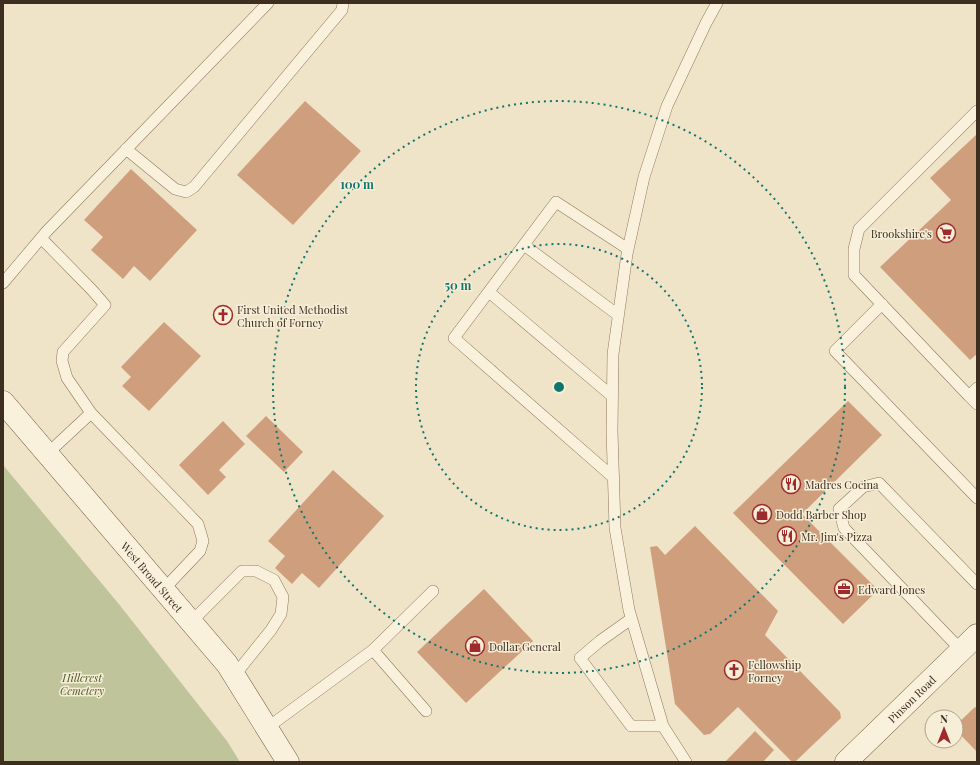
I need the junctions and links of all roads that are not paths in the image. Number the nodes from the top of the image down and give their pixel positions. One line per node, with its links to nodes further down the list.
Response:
1 (268, 3): 5 (lane)
2 (343, 3): 5 (lane)
3 (717, 3): 8 (lane)
4 (977, 111): 11 (lane)
5 (126, 149): 6 (lane)
6 (41, 238): 9 (lane); 18 (lane)
7 (524, 245): 8 (lane); 10 (lane); 12 (lane)
8 (628, 249): 12 (lane)
9 (3, 284)
10 (489, 292): 14 (lane); 20 (lane)
11 (882, 304): 15 (lane); 21 (lane)
12 (618, 315): 14 (lane)
13 (977, 388): 15 (lane)
14 (612, 396): 20 (lane)
15 (969, 396): 17 (lane)
16 (3, 402): 19 (main road, West Broad Street)
17 (977, 404)
18 (91, 413): 19 (lane); 23 (lane)
19 (47, 454): 23 (main road, West Broad Street)
20 (614, 478): 25 (lane)
21 (977, 498)
22 (977, 584): 29 (lane)
23 (163, 590): 26 (main road, West Broad Street)
24 (433, 591): 28 (lane)
25 (631, 620): 32 (lane); 32 (lane)
26 (191, 622): 30 (main road, West Broad Street); 30 (lane)
27 (977, 634): 29 (main road, Pinson Road)
28 (373, 650): 31 (lane); 33 (lane)
29 (961, 650): 36 (main road, Pinson Road)
30 (234, 676): 33 (main road, West Broad Street)
31 (426, 711)
32 (663, 726): 35 (lane)
33 (267, 728): 34 (main road, West Broad Street)
34 (288, 762)
35 (686, 762)
36 (846, 762)

